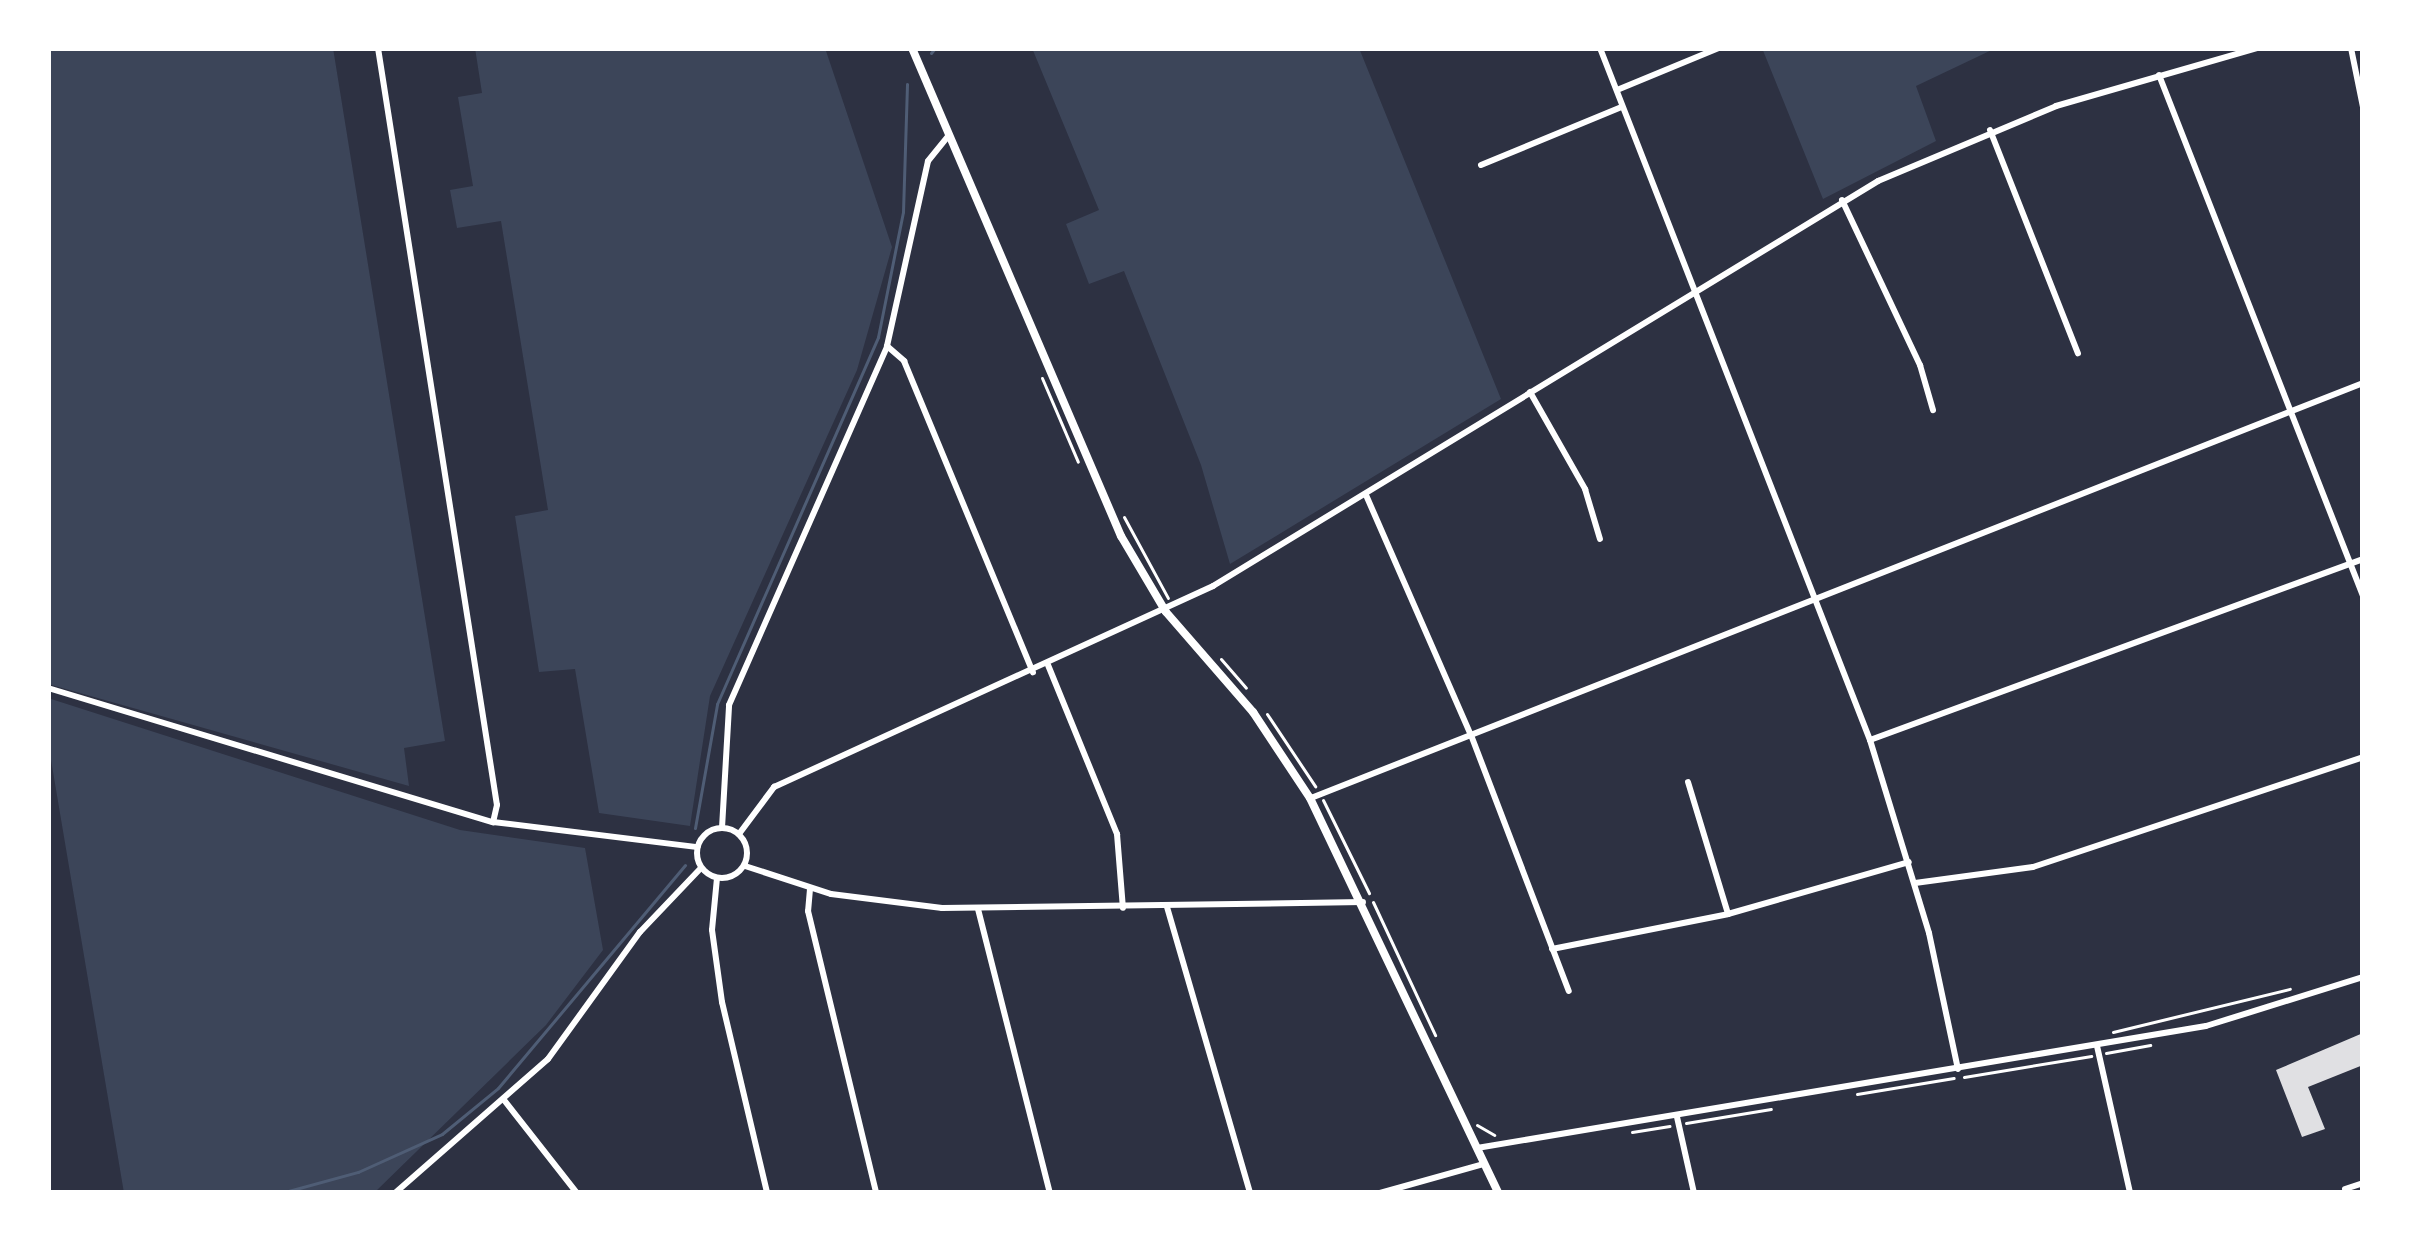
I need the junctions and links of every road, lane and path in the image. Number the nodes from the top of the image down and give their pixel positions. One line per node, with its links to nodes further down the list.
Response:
1 (377, 48): 40 (street)
2 (913, 48): 12 (street)
3 (1600, 48): 8 (street)
4 (1719, 48): 8 (street)
5 (2257, 48): 7 (street)
6 (2351, 48): 10 (street)
7 (2158, 75): 11 (street); 21 (street)
8 (1617, 90): 9 (street)
9 (1622, 107): 13 (street); 15 (street)
10 (2363, 107)
11 (1990, 130): 14 (street); 17 (street)
12 (948, 136): 16 (street); 28 (street)
13 (1481, 165)
14 (1842, 200): 15 (street); 20 (street)
15 (1694, 290): 19 (street); 27 (street)
16 (887, 346): 30 (street); 41 (street)
17 (2078, 353)
18 (2363, 383): 21 (street)
19 (1530, 392): 22 (street); 23 (street)
20 (1933, 410)
21 (2289, 412): 25 (street); 27 (street)
22 (1366, 495): 28 (street); 33 (street)
23 (1600, 539)
24 (2363, 559): 25 (street)
25 (2351, 565): 26 (street); 34 (street)
26 (2363, 596)
27 (1814, 598): 33 (street); 34 (street)
28 (1166, 612): 29 (street); 38 (street)
29 (1048, 665): 30 (street); 52 (street)
30 (1034, 672): 42 (street)
31 (48, 688): 40 (street)
32 (1268, 715): 37 (path)
33 (1471, 735): 38 (street); 55 (street)
34 (1870, 740): 44 (street)
35 (2363, 757): 48 (street)
36 (1688, 782): 54 (street)
37 (1315, 786)
38 (1310, 798): 50 (street)
39 (1322, 799): 61 (path)
40 (493, 823): 43 (street)
41 (722, 828): 42 (street); 43 (street)
42 (739, 834): 45 (street)
43 (697, 847): 46 (street)
44 (1909, 862): 48 (street); 54 (street)
45 (745, 866): 47 (street); 49 (street)
46 (701, 868): 47 (street); 63 (street)
47 (717, 878): 73 (street)
48 (1915, 883): 62 (street)
49 (810, 889): 53 (street); 74 (street)
50 (1363, 902): 51 (street); 67 (street)
51 (1167, 907): 52 (street); 76 (street)
52 (1123, 908): 53 (street)
53 (978, 909): 75 (street)
54 (1728, 914): 55 (street)
55 (1552, 949): 58 (street)
56 (2363, 977): 60 (street)
57 (2294, 988): 59 (path)
58 (1569, 991)
59 (2094, 1035)
60 (2097, 1046): 62 (street); 80 (street)
61 (1440, 1047)
62 (1958, 1069): 65 (street)
63 (505, 1100): 71 (street); 72 (street)
64 (1470, 1109): 66 (path)
65 (1677, 1117): 67 (street); 79 (street)
66 (1498, 1135)
67 (1477, 1148): 68 (street)
68 (1484, 1164): 77 (street); 78 (street)
69 (2363, 1183): 70 (street)
70 (2345, 1189)
71 (394, 1193)
72 (577, 1193)
73 (767, 1193)
74 (876, 1193)
75 (1050, 1193)
76 (1250, 1193)
77 (1380, 1193)
78 (1498, 1193)
79 (1694, 1193)
80 (2130, 1193)

